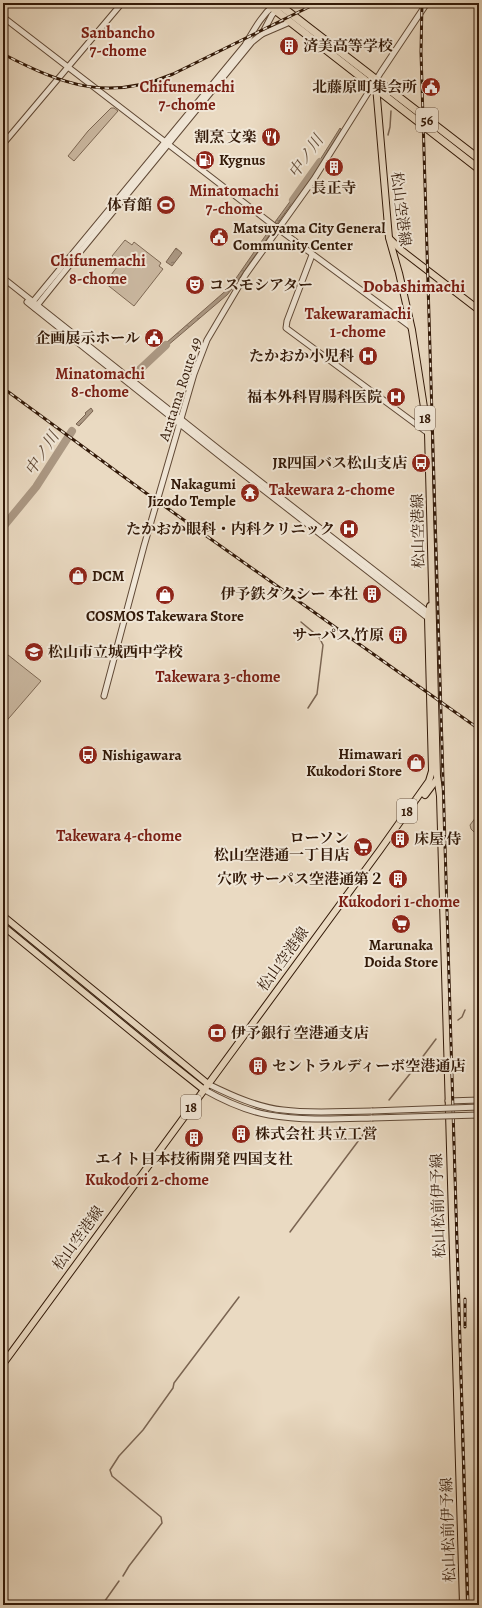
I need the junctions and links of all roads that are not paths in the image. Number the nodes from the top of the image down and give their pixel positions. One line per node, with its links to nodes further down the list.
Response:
1 (122, 3): 7 (street)
2 (427, 3): 8 (street, Aratama Route 49)
3 (276, 5): 5 (highway, 56); 6 (street); 8 (highway, 56); 10 (street)
4 (3, 17): 7 (street)
5 (290, 22): 6 (street); 8 (highway, 56)
6 (262, 34): 10 (street)
7 (67, 67): 9 (street); 10 (street)
8 (374, 85): 11 (highway, 56); 12 (highway, 56); 13 (street, Aratama Route 49); 14 (main road, 松山空港線 / 18)
9 (3, 144)
10 (167, 144): 13 (street); 18 (street)
11 (479, 159)
12 (479, 169)
13 (275, 227): 15 (street); 21 (street, Aratama Route 49)
14 (389, 238): 19 (main road); 20 (main road, 松山空港線 / 18)
15 (312, 255): 20 (street); 22 (street)
16 (3, 278): 18 (street)
17 (3, 283): 18 (street)
18 (34, 306): 21 (street)
19 (479, 310)
20 (411, 327): 22 (main road, 松山空港線 / 18)
21 (180, 422): 23 (street); 24 (street, Aratama Route 49)
22 (428, 433): 23 (main road, 松山空港線 / 18)
23 (431, 617): 25 (main road, 松山空港線 / 18)
24 (104, 696)
25 (434, 781): 26 (main road, 18); 26 (main road, 松山空港線 / 18); 33 (main road, 松山松前伊予線)
26 (420, 797): 27 (main road, 松山空港線 / 18); 27 (main road, 松山空港線 / 18)
27 (380, 850): 30 (main road, 松山空港線 / 18)
28 (3, 916): 30 (main road, 18)
29 (3, 926): 31 (main road, 18)
30 (208, 1084): 31 (main road, 松山空港線 / 18); 34 (street, bridge)
31 (203, 1090): 35 (street, bridge); 36 (main road, 松山空港線 / 18)
32 (479, 1100): 33 (street)
33 (448, 1101): 37 (main road, 松山松前伊予線)
34 (479, 1107)
35 (479, 1114)
36 (3, 1364)
37 (463, 1605)

